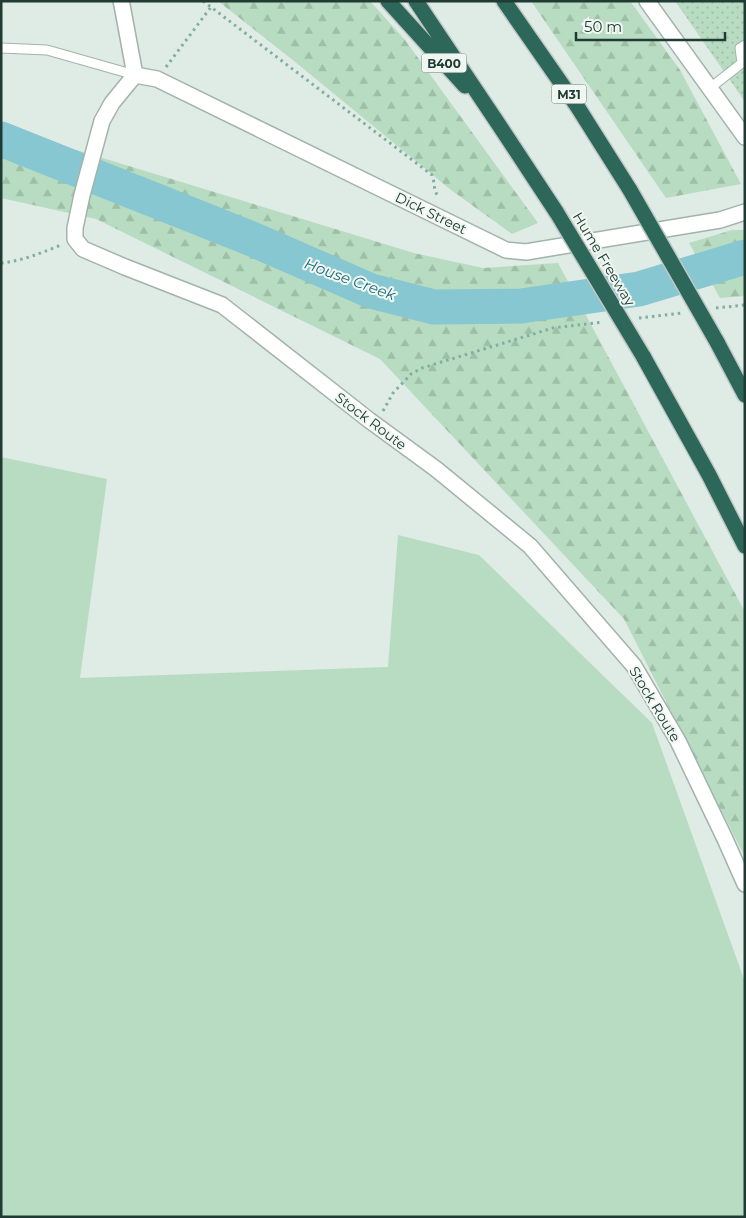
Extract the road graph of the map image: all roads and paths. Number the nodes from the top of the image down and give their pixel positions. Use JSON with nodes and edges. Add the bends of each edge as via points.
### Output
{"nodes":[{"id":1,"x":121,"y":1,"type":"edge"},
{"id":2,"x":203,"y":1,"type":"edge"},
{"id":3,"x":388,"y":1,"type":"edge"},
{"id":4,"x":416,"y":1,"type":"edge"},
{"id":5,"x":504,"y":1,"type":"edge"},
{"id":6,"x":647,"y":1,"type":"edge"},
{"id":7,"x":211,"y":7,"type":"junction"},
{"id":8,"x":745,"y":45,"type":"edge"},
{"id":9,"x":1,"y":48,"type":"edge"},
{"id":10,"x":136,"y":75,"type":"junction"},
{"id":11,"x":157,"y":79,"type":"junction"},
{"id":12,"x":710,"y":88,"type":"junction"},
{"id":13,"x":499,"y":124,"type":"junction"},
{"id":14,"x":745,"y":137,"type":"edge"},
{"id":15,"x":441,"y":200,"type":"dead end"},
{"id":16,"x":745,"y":212,"type":"edge"},
{"id":17,"x":75,"y":239,"type":"junction"},
{"id":18,"x":1,"y":263,"type":"edge"},
{"id":19,"x":745,"y":305,"type":"edge"},
{"id":20,"x":715,"y":308,"type":"dead end"},
{"id":21,"x":685,"y":312,"type":"dead end"},
{"id":22,"x":638,"y":318,"type":"dead end"},
{"id":23,"x":609,"y":321,"type":"dead end"},
{"id":24,"x":745,"y":394,"type":"edge"},
{"id":25,"x":375,"y":424,"type":"junction"},
{"id":26,"x":745,"y":546,"type":"edge"},
{"id":27,"x":745,"y":884,"type":"edge"}],
"edges":[{"from":1,"to":10,"type":"street"},
{"from":2,"to":7,"type":"path"},
{"from":3,"to":13,"type":"highway","number":"B400"},
{"from":4,"to":13,"type":"highway","name":"Hume Freeway"},
{"from":5,"to":24,"type":"highway","number":"M31","bridge":true,"via":[[630,190]]},
{"from":6,"to":12,"type":"street"},
{"from":7,"to":11,"type":"path"},
{"from":7,"to":15,"type":"path","via":[[432,175],[436,194]]},
{"from":8,"to":12,"type":"lane","via":[[740,48],[742,63]]},
{"from":9,"to":10,"type":"lane","via":[[47,50]]},
{"from":10,"to":11,"type":"street","name":"Dick Street"},
{"from":10,"to":17,"type":"street","via":[[112,103],[102,122],[82,195]]},
{"from":11,"to":16,"type":"street","name":"Dick Street","via":[[506,250],[526,252],[720,220]]},
{"from":12,"to":14,"type":"street"},
{"from":13,"to":26,"type":"highway","name":"Hume Freeway","bridge":true,"via":[[643,356]]},
{"from":17,"to":18,"type":"path","via":[[34,256]]},
{"from":17,"to":25,"type":"street","name":"Stock Route","via":[[83,250],[222,305]]},
{"from":19,"to":20,"type":"path"},
{"from":21,"to":22,"type":"path"},
{"from":23,"to":25,"type":"path","via":[[553,328],[422,368],[411,374],[393,394]]},
{"from":25,"to":27,"type":"street","name":"Stock Route","via":[[530,546],[634,666],[678,742]]}]}
